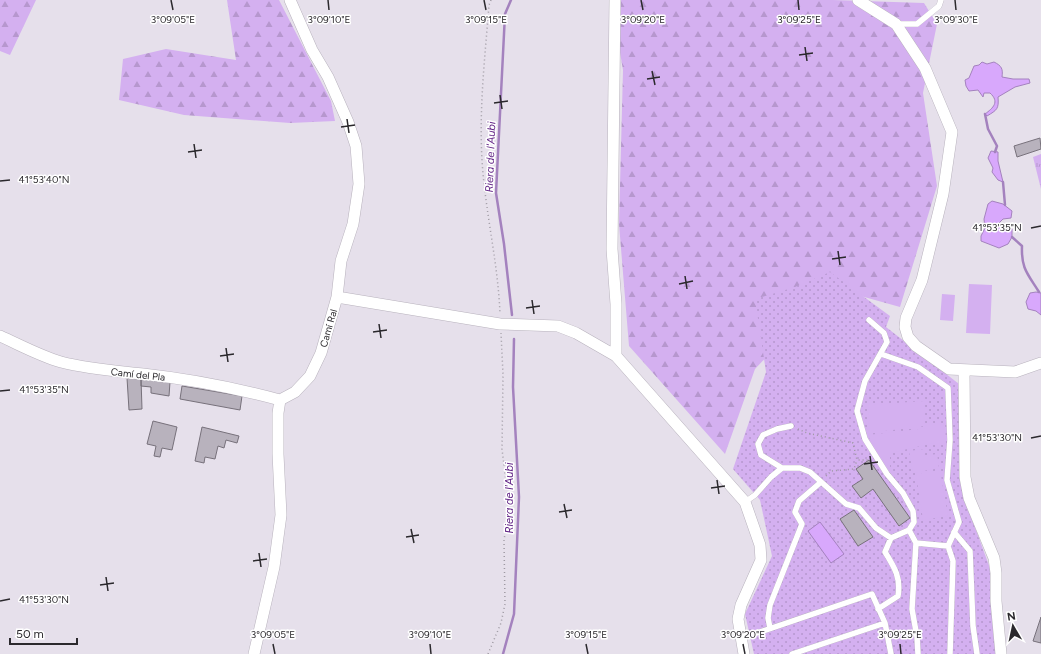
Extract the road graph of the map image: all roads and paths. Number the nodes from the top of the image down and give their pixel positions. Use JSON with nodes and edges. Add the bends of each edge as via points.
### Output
{"nodes":[{"id":1,"x":290,"y":0,"type":"edge"},
{"id":2,"x":615,"y":0,"type":"edge"},
{"id":3,"x":858,"y":0,"type":"edge"},
{"id":4,"x":941,"y":0,"type":"edge"},
{"id":5,"x":896,"y":24,"type":"junction"},
{"id":6,"x":337,"y":297,"type":"junction"},
{"id":7,"x":869,"y":320,"type":"dead end"},
{"id":8,"x":0,"y":336,"type":"edge"},
{"id":9,"x":881,"y":354,"type":"junction"},
{"id":10,"x":616,"y":356,"type":"junction"},
{"id":11,"x":1041,"y":363,"type":"edge"},
{"id":12,"x":964,"y":371,"type":"junction"},
{"id":13,"x":280,"y":400,"type":"junction"},
{"id":14,"x":791,"y":426,"type":"joint"},
{"id":15,"x":857,"y":460,"type":"junction"},
{"id":16,"x":878,"y":460,"type":"junction"},
{"id":17,"x":782,"y":468,"type":"junction"},
{"id":18,"x":821,"y":482,"type":"junction"},
{"id":19,"x":745,"y":502,"type":"junction"},
{"id":20,"x":909,"y":530,"type":"junction"},
{"id":21,"x":954,"y":532,"type":"junction"},
{"id":22,"x":891,"y":538,"type":"junction"},
{"id":23,"x":916,"y":542,"type":"junction"},
{"id":24,"x":948,"y":546,"type":"junction"},
{"id":25,"x":878,"y":609,"type":"junction"},
{"id":26,"x":884,"y":622,"type":"junction"},
{"id":27,"x":770,"y":628,"type":"junction"},
{"id":28,"x":754,"y":634,"type":"dead end"},
{"id":29,"x":254,"y":654,"type":"edge"},
{"id":30,"x":744,"y":654,"type":"edge"},
{"id":31,"x":792,"y":654,"type":"edge"},
{"id":32,"x":892,"y":654,"type":"edge"},
{"id":33,"x":918,"y":654,"type":"edge"},
{"id":34,"x":950,"y":654,"type":"edge"},
{"id":35,"x":977,"y":654,"type":"edge"},
{"id":36,"x":1001,"y":654,"type":"edge"}],
"edges":[{"from":1,"to":6,"type":"street","name":"Camí Ral","via":[[312,50],[328,77],[356,146],[359,184],[353,224],[341,261]]},
{"from":2,"to":10,"type":"street","via":[[612,249]]},
{"from":3,"to":5,"type":"street"},
{"from":4,"to":5,"type":"lane","via":[[940,6],[917,24]]},
{"from":5,"to":12,"type":"street","via":[[925,68],[952,132],[938,215],[922,280],[906,318],[905,327],[916,346],[950,369]]},
{"from":6,"to":10,"type":"street","via":[[500,324],[558,326],[576,333]]},
{"from":6,"to":13,"type":"street","name":"Camí Ral","via":[[321,353],[310,376],[294,392]]},
{"from":7,"to":9,"type":"lane","via":[[884,333],[887,342]]},
{"from":8,"to":13,"type":"street","name":"Camí del Pla","via":[[61,362],[98,370],[176,379]]},
{"from":9,"to":16,"type":"lane","via":[[865,381],[857,411],[865,439]]},
{"from":9,"to":21,"type":"lane","via":[[918,367],[948,388],[950,440],[947,480],[959,522]]},
{"from":10,"to":19,"type":"street"},
{"from":11,"to":12,"type":"street","via":[[1015,372]]},
{"from":12,"to":36,"type":"street","via":[[965,477],[969,498],[994,558]]},
{"from":13,"to":29,"type":"street","via":[[278,447],[281,515],[274,567]]},
{"from":14,"to":15,"type":"path","via":[[807,433],[853,443]]},
{"from":14,"to":17,"type":"lane","via":[[763,435],[758,444],[761,455]]},
{"from":15,"to":16,"type":"path"},
{"from":15,"to":18,"type":"path","via":[[854,469],[831,471]]},
{"from":16,"to":20,"type":"lane","via":[[913,511],[914,522]]},
{"from":17,"to":18,"type":"lane","via":[[800,468],[810,472]]},
{"from":17,"to":19,"type":"lane"},
{"from":18,"to":22,"type":"lane","via":[[846,504],[859,508],[876,528]]},
{"from":18,"to":27,"type":"lane","via":[[799,501],[795,512],[802,524],[770,605]]},
{"from":19,"to":30,"type":"street","via":[[760,545],[761,560],[741,605],[738,619]]},
{"from":20,"to":22,"type":"lane"},
{"from":20,"to":23,"type":"lane"},
{"from":21,"to":24,"type":"lane"},
{"from":21,"to":35,"type":"lane","via":[[970,552],[973,626]]},
{"from":22,"to":25,"type":"lane","via":[[885,552],[896,569],[900,586],[898,596]]},
{"from":23,"to":24,"type":"lane"},
{"from":23,"to":33,"type":"lane","via":[[912,610]]},
{"from":24,"to":34,"type":"lane","via":[[953,561]]},
{"from":25,"to":26,"type":"lane"},
{"from":25,"to":27,"type":"lane","via":[[872,594]]},
{"from":26,"to":31,"type":"lane"},
{"from":26,"to":32,"type":"lane"},
{"from":27,"to":28,"type":"lane"}]}
